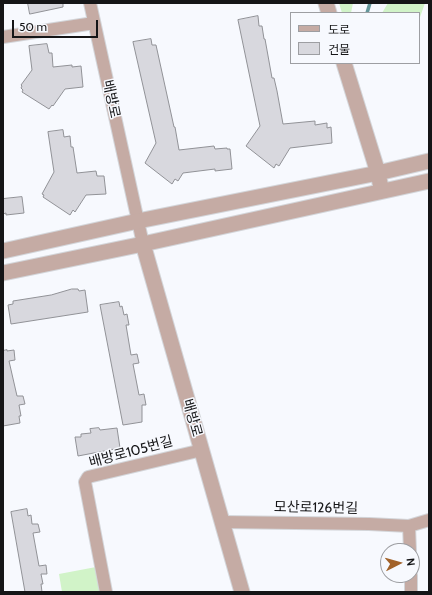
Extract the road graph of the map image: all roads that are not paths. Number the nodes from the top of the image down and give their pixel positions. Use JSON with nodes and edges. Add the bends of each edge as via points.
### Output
{"nodes":[{"id":1,"x":90,"y":3,"type":"edge"},
{"id":2,"x":94,"y":23,"type":"junction"},
{"id":3,"x":3,"y":37,"type":"edge"},
{"id":4,"x":344,"y":64,"type":"edge"},
{"id":5,"x":429,"y":161,"type":"edge"},
{"id":6,"x":378,"y":173,"type":"junction"},
{"id":7,"x":429,"y":181,"type":"edge"},
{"id":8,"x":381,"y":191,"type":"junction"},
{"id":9,"x":138,"y":222,"type":"junction"},
{"id":10,"x":143,"y":244,"type":"junction"},
{"id":11,"x":3,"y":251,"type":"edge"},
{"id":12,"x":3,"y":273,"type":"edge"},
{"id":13,"x":202,"y":450,"type":"junction"},
{"id":14,"x":429,"y":520,"type":"edge"},
{"id":15,"x":222,"y":522,"type":"junction"},
{"id":16,"x":409,"y":526,"type":"junction"},
{"id":17,"x":410,"y":543,"type":"edge"},
{"id":18,"x":106,"y":592,"type":"edge"},
{"id":19,"x":242,"y":592,"type":"edge"}],
"edges":[{"from":1,"to":2,"type":"street","name":"배방로"},
{"from":2,"to":3,"type":"street"},
{"from":2,"to":9,"type":"street","name":"배방로"},
{"from":4,"to":6,"type":"street"},
{"from":5,"to":6,"type":"street"},
{"from":6,"to":8,"type":"street"},
{"from":6,"to":9,"type":"street"},
{"from":7,"to":8,"type":"street"},
{"from":8,"to":10,"type":"street"},
{"from":9,"to":10,"type":"street","name":"배방로"},
{"from":9,"to":11,"type":"street"},
{"from":10,"to":12,"type":"street"},
{"from":10,"to":13,"type":"street","name":"배방로"},
{"from":13,"to":15,"type":"street","name":"배방로"},
{"from":13,"to":18,"type":"street","name":"배방로105번길","via":[[88,477],[85,482]]},
{"from":14,"to":16,"type":"street","name":"모산로126번길"},
{"from":15,"to":16,"type":"street","name":"모산로126번길"},
{"from":15,"to":19,"type":"street","name":"배방로"},
{"from":16,"to":17,"type":"street"}]}
